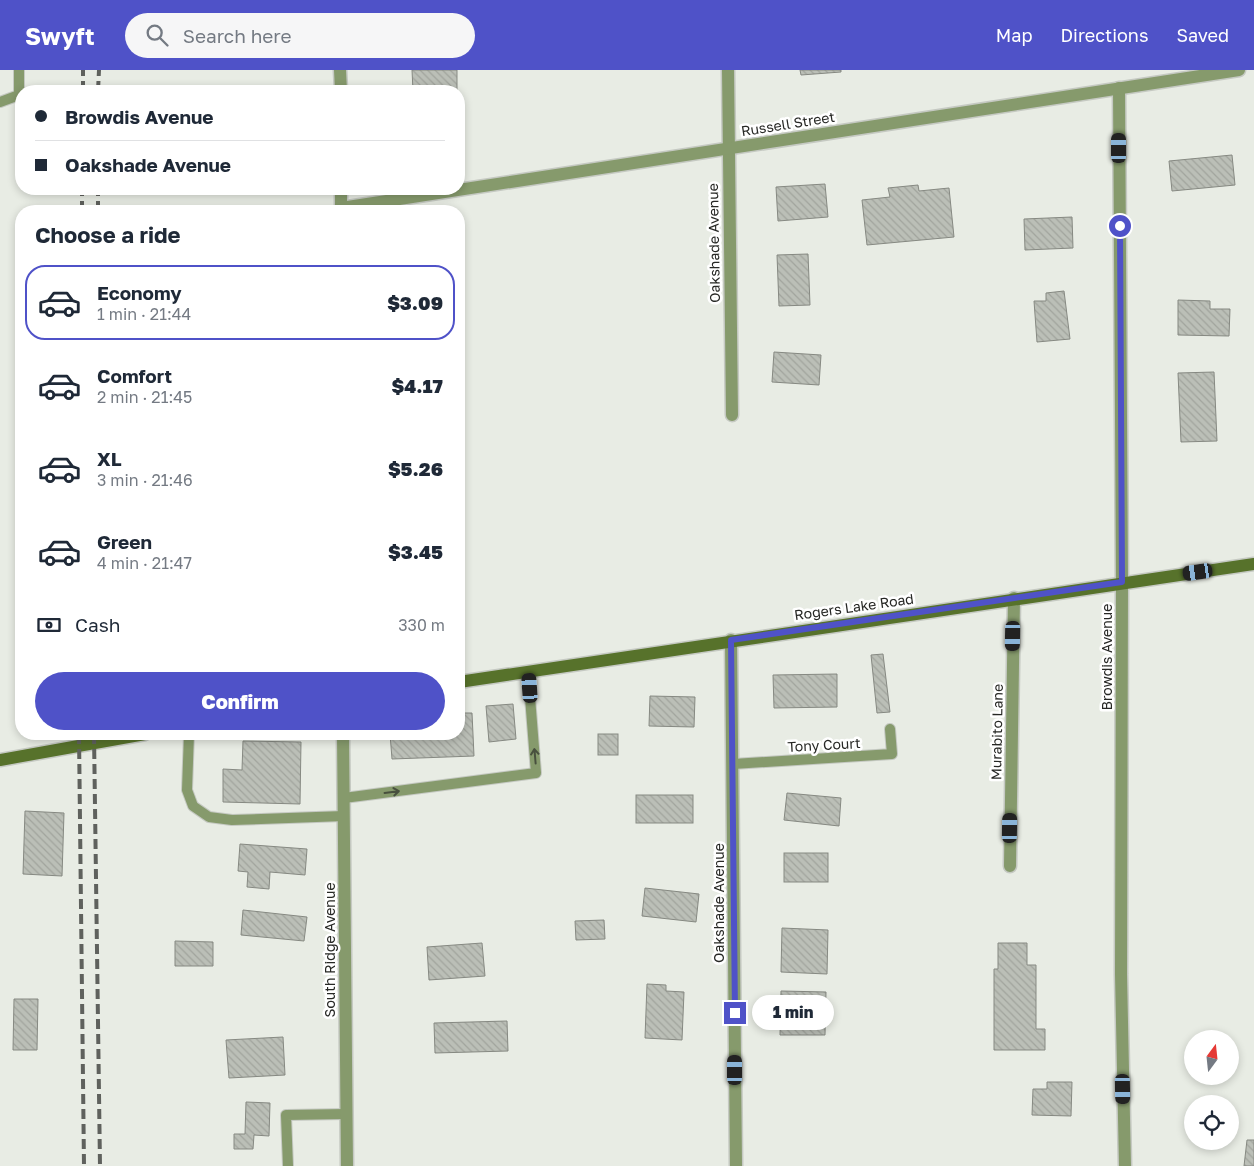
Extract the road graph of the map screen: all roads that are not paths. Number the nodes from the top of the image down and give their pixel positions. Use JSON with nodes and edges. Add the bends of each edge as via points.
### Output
{"nodes":[{"id":1,"x":19,"y":70,"type":"edge"},
{"id":2,"x":340,"y":70,"type":"edge"},
{"id":3,"x":728,"y":70,"type":"edge"},
{"id":4,"x":1239,"y":70,"type":"edge"},
{"id":5,"x":19,"y":85,"type":"edge"},
{"id":6,"x":340,"y":85,"type":"edge"},
{"id":7,"x":1119,"y":88,"type":"junction"},
{"id":8,"x":15,"y":96,"type":"edge"},
{"id":9,"x":0,"y":102,"type":"edge"},
{"id":10,"x":727,"y":148,"type":"junction"},
{"id":11,"x":465,"y":190,"type":"edge"},
{"id":12,"x":434,"y":195,"type":"edge"},
{"id":13,"x":372,"y":205,"type":"edge"},
{"id":14,"x":732,"y":415,"type":"dead end"},
{"id":15,"x":1254,"y":564,"type":"edge"},
{"id":16,"x":1122,"y":582,"type":"junction"},
{"id":17,"x":1014,"y":598,"type":"junction"},
{"id":18,"x":731,"y":640,"type":"junction"},
{"id":19,"x":528,"y":672,"type":"junction"},
{"id":20,"x":465,"y":681,"type":"edge"},
{"id":21,"x":890,"y":729,"type":"dead end"},
{"id":22,"x":112,"y":740,"type":"edge"},
{"id":23,"x":189,"y":740,"type":"edge"},
{"id":24,"x":343,"y":740,"type":"edge"},
{"id":25,"x":0,"y":760,"type":"edge"},
{"id":26,"x":733,"y":764,"type":"junction"},
{"id":27,"x":344,"y":798,"type":"junction"},
{"id":28,"x":344,"y":816,"type":"junction"},
{"id":29,"x":1010,"y":866,"type":"dead end"},
{"id":30,"x":346,"y":1114,"type":"junction"},
{"id":31,"x":288,"y":1166,"type":"edge"},
{"id":32,"x":347,"y":1166,"type":"edge"},
{"id":33,"x":736,"y":1166,"type":"edge"},
{"id":34,"x":1125,"y":1166,"type":"edge"}],
"edges":[{"from":1,"to":5,"type":"lane"},
{"from":2,"to":6,"type":"street"},
{"from":3,"to":10,"type":"street","name":"Oakshade Avenue"},
{"from":4,"to":7,"type":"street","name":"Russell Street"},
{"from":7,"to":10,"type":"street","name":"Russell Street"},
{"from":7,"to":16,"type":"street","name":"Browdis Avenue"},
{"from":8,"to":9,"type":"lane"},
{"from":10,"to":11,"type":"street","name":"Russell Street"},
{"from":10,"to":14,"type":"street","name":"Oakshade Avenue"},
{"from":12,"to":13,"type":"street","name":"Russell Street"},
{"from":15,"to":16,"type":"main road","name":"Rogers Lake Road"},
{"from":16,"to":17,"type":"main road","name":"Rogers Lake Road"},
{"from":16,"to":34,"type":"street","name":"Browdis Avenue","via":[[1121,974]]},
{"from":17,"to":18,"type":"main road","name":"Rogers Lake Road"},
{"from":17,"to":29,"type":"street","name":"Murabito Lane"},
{"from":18,"to":19,"type":"main road","name":"Rogers Lake Road"},
{"from":18,"to":26,"type":"street","name":"Oakshade Avenue"},
{"from":19,"to":20,"type":"main road","name":"Rogers Lake Road"},
{"from":27,"to":19,"type":"lane","one_way":true,"via":[[536,773]]},
{"from":21,"to":26,"type":"lane","name":"Tony Court","via":[[892,754]]},
{"from":22,"to":25,"type":"main road"},
{"from":23,"to":28,"type":"lane","via":[[187,790],[193,806],[209,817],[232,820]]},
{"from":24,"to":27,"type":"street","name":"South Ridge Avenue"},
{"from":26,"to":33,"type":"street","name":"Oakshade Avenue"},
{"from":27,"to":28,"type":"street","name":"South Ridge Avenue"},
{"from":28,"to":30,"type":"street","name":"South Ridge Avenue"},
{"from":30,"to":31,"type":"lane","via":[[286,1115]]},
{"from":30,"to":32,"type":"street","name":"South Ridge Avenue"}]}
